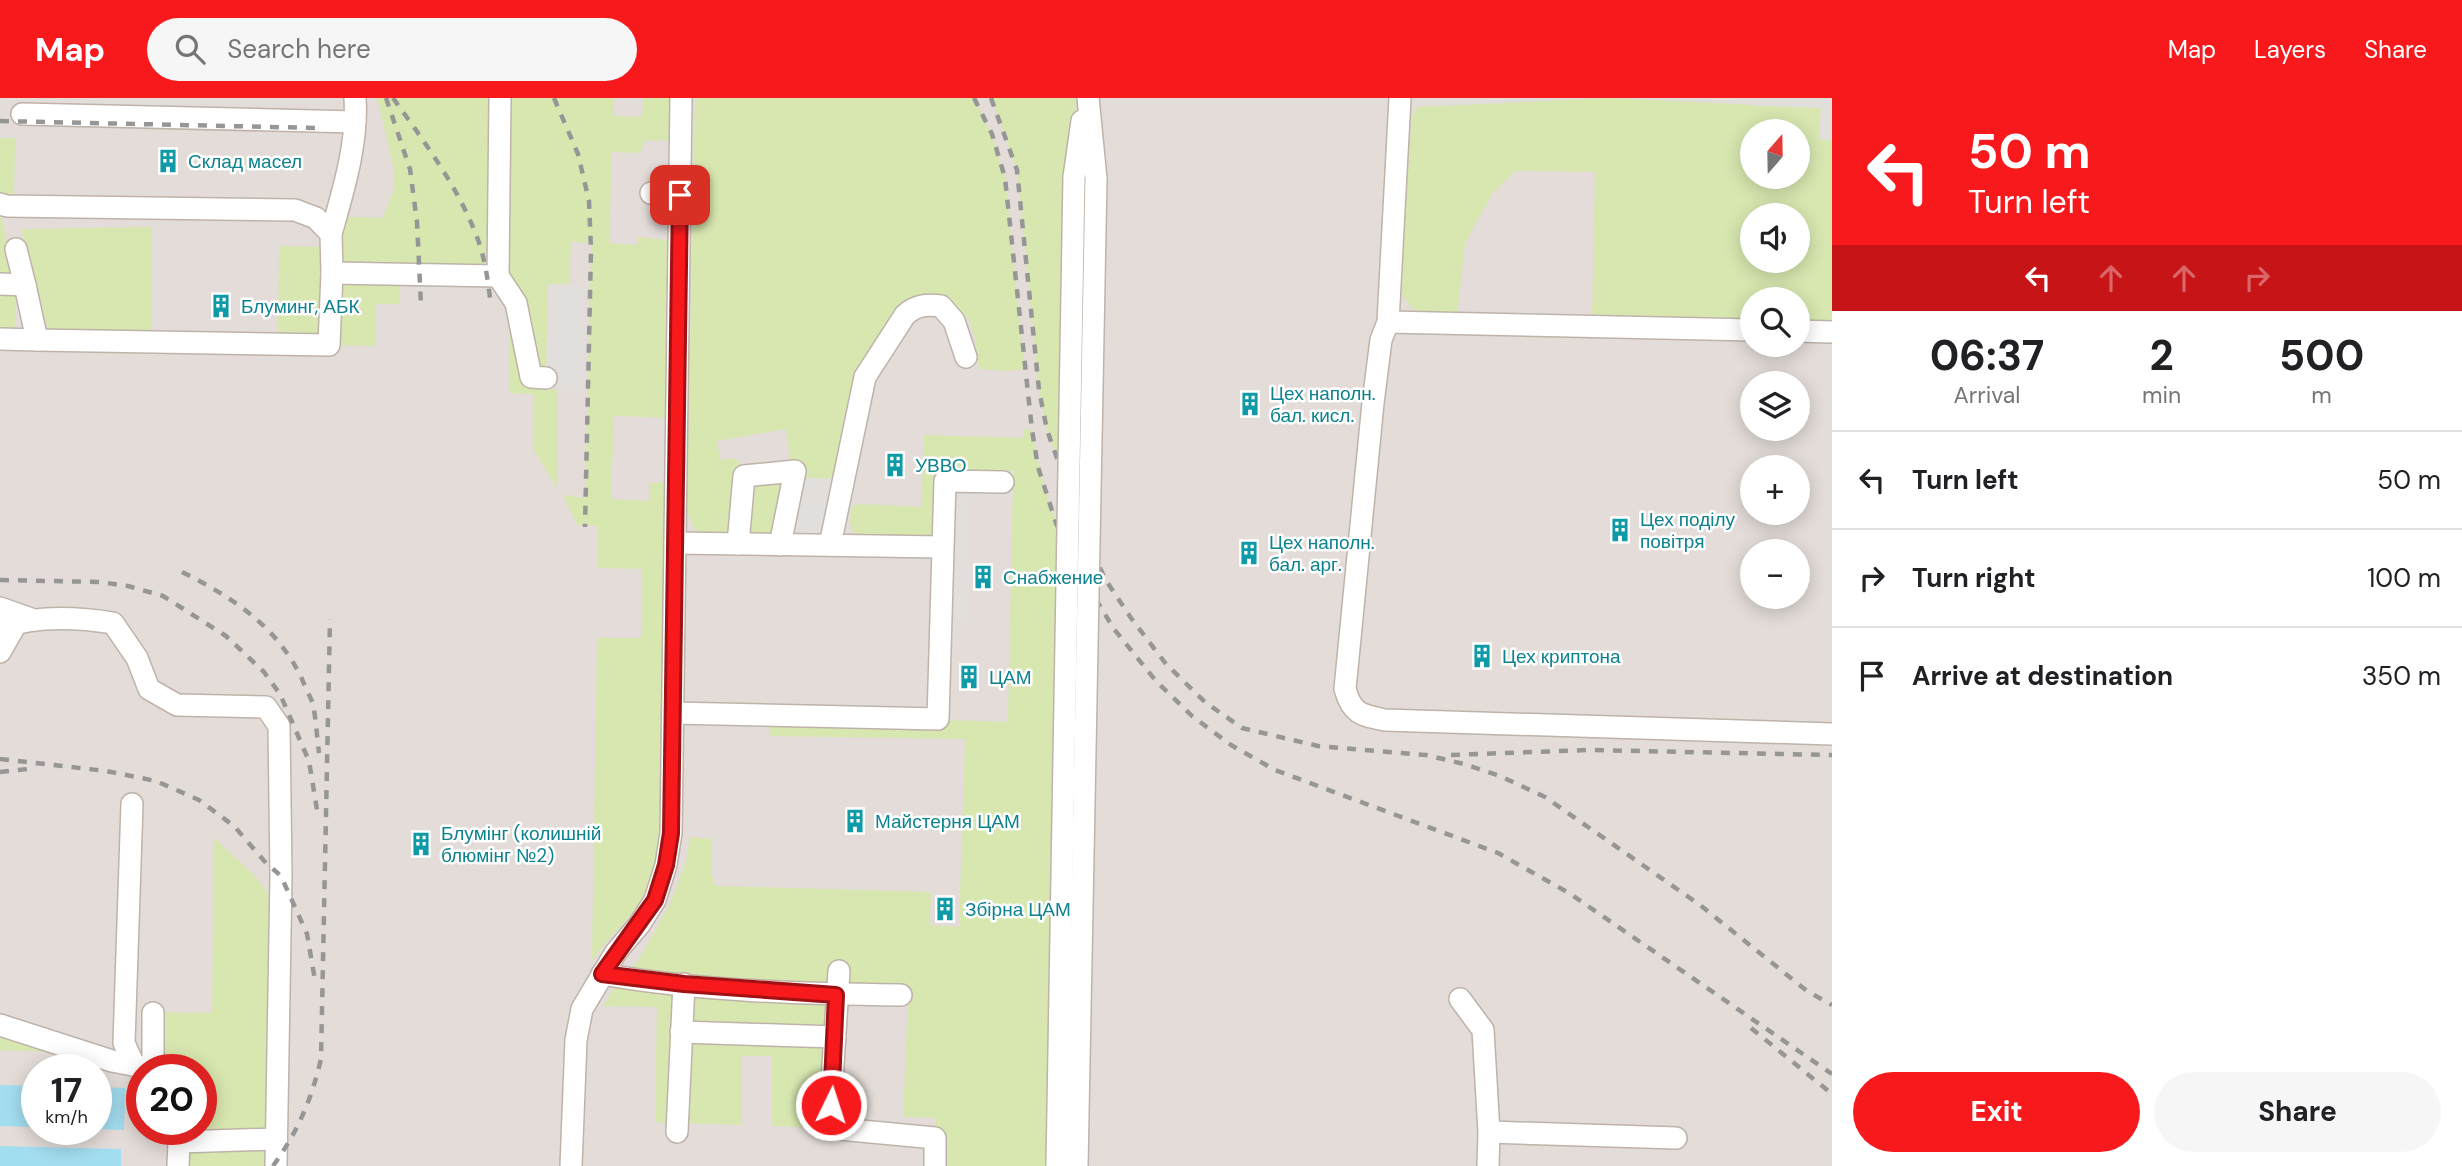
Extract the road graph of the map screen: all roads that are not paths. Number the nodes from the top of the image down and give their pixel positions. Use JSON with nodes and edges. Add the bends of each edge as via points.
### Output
{"nodes":[{"id":1,"x":355,"y":98,"type":"edge"},
{"id":2,"x":500,"y":98,"type":"edge"},
{"id":3,"x":681,"y":98,"type":"edge"},
{"id":4,"x":1086,"y":98,"type":"edge"},
{"id":5,"x":1400,"y":98,"type":"edge"},
{"id":6,"x":22,"y":114,"type":"dead end"},
{"id":7,"x":355,"y":122,"type":"junction"},
{"id":8,"x":651,"y":193,"type":"dead end"},
{"id":9,"x":680,"y":195,"type":"junction"},
{"id":10,"x":0,"y":204,"type":"edge"},
{"id":11,"x":331,"y":234,"type":"junction"},
{"id":12,"x":16,"y":249,"type":"dead end"},
{"id":13,"x":332,"y":273,"type":"junction"},
{"id":14,"x":498,"y":276,"type":"junction"},
{"id":15,"x":0,"y":284,"type":"edge"},
{"id":16,"x":25,"y":285,"type":"junction"},
{"id":17,"x":1388,"y":322,"type":"junction"},
{"id":18,"x":1740,"y":330,"type":"edge"},
{"id":19,"x":1810,"y":331,"type":"edge"},
{"id":20,"x":1832,"y":332,"type":"edge"},
{"id":21,"x":0,"y":340,"type":"edge"},
{"id":22,"x":37,"y":340,"type":"junction"},
{"id":23,"x":966,"y":357,"type":"dead end"},
{"id":24,"x":546,"y":378,"type":"dead end"},
{"id":25,"x":1003,"y":482,"type":"dead end"},
{"id":26,"x":675,"y":543,"type":"junction"},
{"id":27,"x":738,"y":544,"type":"junction"},
{"id":28,"x":780,"y":545,"type":"junction"},
{"id":29,"x":830,"y":545,"type":"junction"},
{"id":30,"x":942,"y":547,"type":"junction"},
{"id":31,"x":13,"y":620,"type":"edge"},
{"id":32,"x":0,"y":652,"type":"edge"},
{"id":33,"x":673,"y":713,"type":"junction"},
{"id":34,"x":1832,"y":734,"type":"edge"},
{"id":35,"x":132,"y":804,"type":"dead end"},
{"id":36,"x":839,"y":971,"type":"dead end"},
{"id":37,"x":602,"y":974,"type":"junction"},
{"id":38,"x":684,"y":984,"type":"junction"},
{"id":39,"x":836,"y":995,"type":"junction"},
{"id":40,"x":901,"y":995,"type":"dead end"},
{"id":41,"x":1460,"y":999,"type":"dead end"},
{"id":42,"x":153,"y":1013,"type":"dead end"},
{"id":43,"x":0,"y":1025,"type":"edge"},
{"id":44,"x":681,"y":1032,"type":"junction"},
{"id":45,"x":835,"y":1037,"type":"junction"},
{"id":46,"x":134,"y":1054,"type":"edge"},
{"id":47,"x":149,"y":1054,"type":"edge"},
{"id":48,"x":126,"y":1064,"type":"edge"},
{"id":49,"x":677,"y":1132,"type":"dead end"},
{"id":50,"x":1489,"y":1132,"type":"junction"},
{"id":51,"x":217,"y":1137,"type":"edge"},
{"id":52,"x":1676,"y":1138,"type":"dead end"},
{"id":53,"x":276,"y":1139,"type":"junction"},
{"id":54,"x":174,"y":1145,"type":"edge"},
{"id":55,"x":178,"y":1166,"type":"edge"},
{"id":56,"x":275,"y":1166,"type":"edge"},
{"id":57,"x":571,"y":1166,"type":"edge"},
{"id":58,"x":935,"y":1166,"type":"edge"},
{"id":59,"x":1057,"y":1166,"type":"edge"},
{"id":60,"x":1077,"y":1166,"type":"edge"},
{"id":61,"x":1488,"y":1166,"type":"edge"}],
"edges":[{"from":1,"to":7,"type":"lane"},
{"from":2,"to":14,"type":"lane"},
{"from":3,"to":9,"type":"lane"},
{"from":4,"to":59,"type":"lane","bridge":true,"via":[[1074,177]]},
{"from":4,"to":60,"type":"lane","bridge":true,"via":[[1096,178]]},
{"from":5,"to":17,"type":"lane"},
{"from":6,"to":7,"type":"lane"},
{"from":7,"to":11,"type":"lane"},
{"from":8,"to":9,"type":"lane"},
{"from":9,"to":26,"type":"lane","via":[[666,448]]},
{"from":10,"to":11,"type":"lane","via":[[295,210],[316,218]]},
{"from":11,"to":13,"type":"lane"},
{"from":12,"to":16,"type":"lane"},
{"from":13,"to":14,"type":"lane"},
{"from":13,"to":22,"type":"lane","via":[[329,345]]},
{"from":14,"to":24,"type":"lane","via":[[516,303],[531,377]]},
{"from":15,"to":16,"type":"lane"},
{"from":16,"to":22,"type":"lane"},
{"from":17,"to":18,"type":"lane"},
{"from":17,"to":34,"type":"lane","via":[[1381,340],[1372,416],[1345,689],[1350,705],[1363,715],[1385,720]]},
{"from":19,"to":20,"type":"lane"},
{"from":21,"to":22,"type":"lane"},
{"from":23,"to":29,"type":"lane","via":[[954,321],[942,306],[922,305],[905,315],[864,377]]},
{"from":25,"to":30,"type":"lane","via":[[945,481]]},
{"from":26,"to":27,"type":"lane"},
{"from":26,"to":33,"type":"lane"},
{"from":27,"to":28,"type":"lane"},
{"from":27,"to":28,"type":"lane","via":[[744,476],[795,471]]},
{"from":28,"to":29,"type":"lane"},
{"from":29,"to":30,"type":"lane"},
{"from":30,"to":33,"type":"lane","via":[[938,719]]},
{"from":31,"to":32,"type":"lane"},
{"from":31,"to":53,"type":"lane","via":[[78,618],[113,623],[137,658],[149,689],[177,705],[266,707],[279,726]]},
{"from":33,"to":37,"type":"lane","via":[[671,833],[666,865],[655,900]]},
{"from":35,"to":46,"type":"lane","via":[[124,1043]]},
{"from":36,"to":39,"type":"lane"},
{"from":37,"to":38,"type":"lane"},
{"from":37,"to":57,"type":"lane","via":[[582,1009],[576,1040]]},
{"from":38,"to":39,"type":"lane"},
{"from":38,"to":44,"type":"lane"},
{"from":39,"to":40,"type":"lane"},
{"from":39,"to":45,"type":"lane"},
{"from":41,"to":50,"type":"lane","via":[[1483,1030]]},
{"from":42,"to":47,"type":"lane"},
{"from":43,"to":48,"type":"lane"},
{"from":44,"to":45,"type":"lane"},
{"from":44,"to":49,"type":"lane"},
{"from":45,"to":58,"type":"lane","via":[[829,1128],[935,1138]]},
{"from":50,"to":52,"type":"lane"},
{"from":50,"to":61,"type":"lane"},
{"from":51,"to":53,"type":"lane"},
{"from":53,"to":56,"type":"lane"},
{"from":54,"to":55,"type":"lane"}]}
